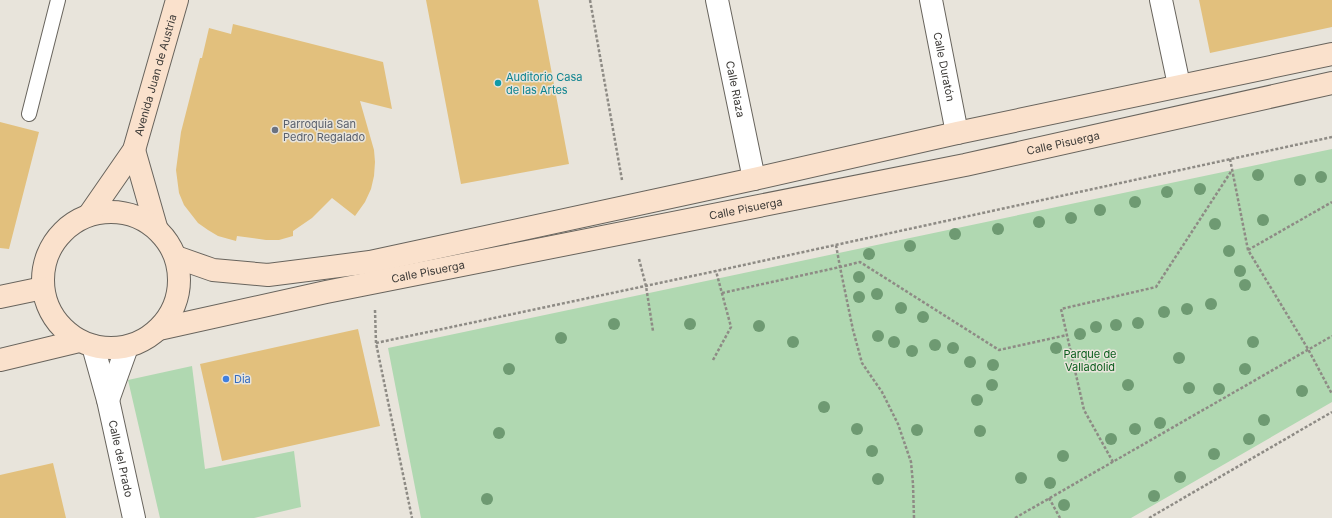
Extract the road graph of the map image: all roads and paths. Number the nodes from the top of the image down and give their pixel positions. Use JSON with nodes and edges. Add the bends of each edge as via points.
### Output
{"nodes":[{"id":1,"x":58,"y":0,"type":"edge"},
{"id":2,"x":177,"y":0,"type":"edge"},
{"id":3,"x":590,"y":0,"type":"edge"},
{"id":4,"x":717,"y":0,"type":"edge"},
{"id":5,"x":931,"y":0,"type":"edge"},
{"id":6,"x":1161,"y":0,"type":"edge"},
{"id":7,"x":1332,"y":54,"type":"edge"},
{"id":8,"x":1332,"y":83,"type":"edge"},
{"id":9,"x":1179,"y":85,"type":"junction"},
{"id":10,"x":29,"y":114,"type":"dead end"},
{"id":11,"x":957,"y":133,"type":"junction"},
{"id":12,"x":1332,"y":136,"type":"edge"},
{"id":13,"x":134,"y":150,"type":"junction"},
{"id":14,"x":1230,"y":159,"type":"junction"},
{"id":15,"x":1232,"y":170,"type":"junction"},
{"id":16,"x":754,"y":179,"type":"junction"},
{"id":17,"x":1332,"y":202,"type":"edge"},
{"id":18,"x":627,"y":206,"type":"junction"},
{"id":19,"x":89,"y":215,"type":"junction"},
{"id":20,"x":156,"y":227,"type":"junction"},
{"id":21,"x":633,"y":231,"type":"junction"},
{"id":22,"x":836,"y":245,"type":"junction"},
{"id":23,"x":1248,"y":250,"type":"junction"},
{"id":24,"x":176,"y":256,"type":"junction"},
{"id":25,"x":840,"y":266,"type":"junction"},
{"id":26,"x":716,"y":271,"type":"junction"},
{"id":27,"x":375,"y":283,"type":"junction"},
{"id":28,"x":646,"y":286,"type":"junction"},
{"id":29,"x":43,"y":288,"type":"junction"},
{"id":30,"x":722,"y":293,"type":"junction"},
{"id":31,"x":0,"y":297,"type":"edge"},
{"id":32,"x":159,"y":330,"type":"junction"},
{"id":33,"x":652,"y":331,"type":"dead end"},
{"id":34,"x":1067,"y":335,"type":"junction"},
{"id":35,"x":1332,"y":336,"type":"edge"},
{"id":36,"x":86,"y":343,"type":"junction"},
{"id":37,"x":376,"y":344,"type":"junction"},
{"id":38,"x":127,"y":347,"type":"junction"},
{"id":39,"x":1308,"y":349,"type":"junction"},
{"id":40,"x":0,"y":360,"type":"edge"},
{"id":41,"x":713,"y":360,"type":"dead end"},
{"id":42,"x":1332,"y":394,"type":"edge"},
{"id":43,"x":108,"y":400,"type":"junction"},
{"id":44,"x":1332,"y":412,"type":"edge"},
{"id":45,"x":1113,"y":462,"type":"junction"},
{"id":46,"x":1049,"y":498,"type":"junction"},
{"id":47,"x":134,"y":518,"type":"edge"},
{"id":48,"x":412,"y":518,"type":"edge"},
{"id":49,"x":914,"y":518,"type":"edge"},
{"id":50,"x":1015,"y":518,"type":"edge"},
{"id":51,"x":1060,"y":518,"type":"edge"},
{"id":52,"x":1150,"y":518,"type":"edge"}],
"edges":[{"from":1,"to":10,"type":"lane"},
{"from":2,"to":13,"type":"street","name":"Avenida Juan de Austria"},
{"from":3,"to":18,"type":"path"},
{"from":4,"to":16,"type":"street","name":"Calle Riaza"},
{"from":5,"to":11,"type":"street","name":"Calle Duratón"},
{"from":6,"to":9,"type":"street"},
{"from":7,"to":9,"type":"street","name":"Calle Pisuerga"},
{"from":8,"to":21,"type":"street","name":"Calle Pisuerga","via":[[965,165]]},
{"from":9,"to":11,"type":"street","name":"Calle Pisuerga"},
{"from":11,"to":16,"type":"street","name":"Calle Pisuerga"},
{"from":12,"to":14,"type":"path"},
{"from":13,"to":19,"type":"street","name":"Avenida Juan de Austria"},
{"from":13,"to":20,"type":"street","name":"Avenida Juan de Austria"},
{"from":14,"to":15,"type":"path"},
{"from":14,"to":22,"type":"path"},
{"from":15,"to":23,"type":"path"},
{"from":15,"to":34,"type":"path","via":[[1156,287],[1061,309]]},
{"from":16,"to":18,"type":"street","name":"Calle Pisuerga"},
{"from":17,"to":23,"type":"path"},
{"from":18,"to":24,"type":"street","name":"Calle Pisuerga","via":[[370,262],[268,275],[213,270]]},
{"from":19,"to":20,"type":"street","via":[[112,211],[136,215]]},
{"from":19,"to":29,"type":"street","via":[[74,222],[60,234],[49,250],[43,268]]},
{"from":20,"to":24,"type":"street","via":[[168,240]]},
{"from":21,"to":27,"type":"street","name":"Calle Pisuerga"},
{"from":21,"to":28,"type":"path"},
{"from":22,"to":25,"type":"path"},
{"from":22,"to":26,"type":"path"},
{"from":23,"to":39,"type":"path"},
{"from":24,"to":32,"type":"street","via":[[180,275],[179,294],[172,314]]},
{"from":25,"to":30,"type":"path"},
{"from":25,"to":34,"type":"path","via":[[860,262],[999,350]]},
{"from":25,"to":49,"type":"path","via":[[862,363],[882,392],[898,424],[911,462]]},
{"from":26,"to":28,"type":"path"},
{"from":26,"to":30,"type":"path"},
{"from":27,"to":32,"type":"street","name":"Calle Pisuerga","via":[[318,293]]},
{"from":27,"to":37,"type":"path"},
{"from":28,"to":33,"type":"path"},
{"from":28,"to":37,"type":"path"},
{"from":29,"to":31,"type":"street"},
{"from":29,"to":36,"type":"street","via":[[47,304],[55,319],[66,332]]},
{"from":30,"to":41,"type":"path","via":[[731,327]]},
{"from":32,"to":38,"type":"street"},
{"from":34,"to":45,"type":"path","via":[[1084,410]]},
{"from":35,"to":39,"type":"path"},
{"from":36,"to":38,"type":"street","via":[[110,349]]},
{"from":36,"to":40,"type":"street"},
{"from":36,"to":43,"type":"street","name":"Calle del Prado"},
{"from":37,"to":48,"type":"path"},
{"from":38,"to":43,"type":"street"},
{"from":39,"to":42,"type":"path"},
{"from":39,"to":45,"type":"path"},
{"from":43,"to":47,"type":"street","name":"Calle del Prado"},
{"from":44,"to":52,"type":"path"},
{"from":45,"to":46,"type":"path"},
{"from":46,"to":50,"type":"path"},
{"from":46,"to":51,"type":"path"}]}
